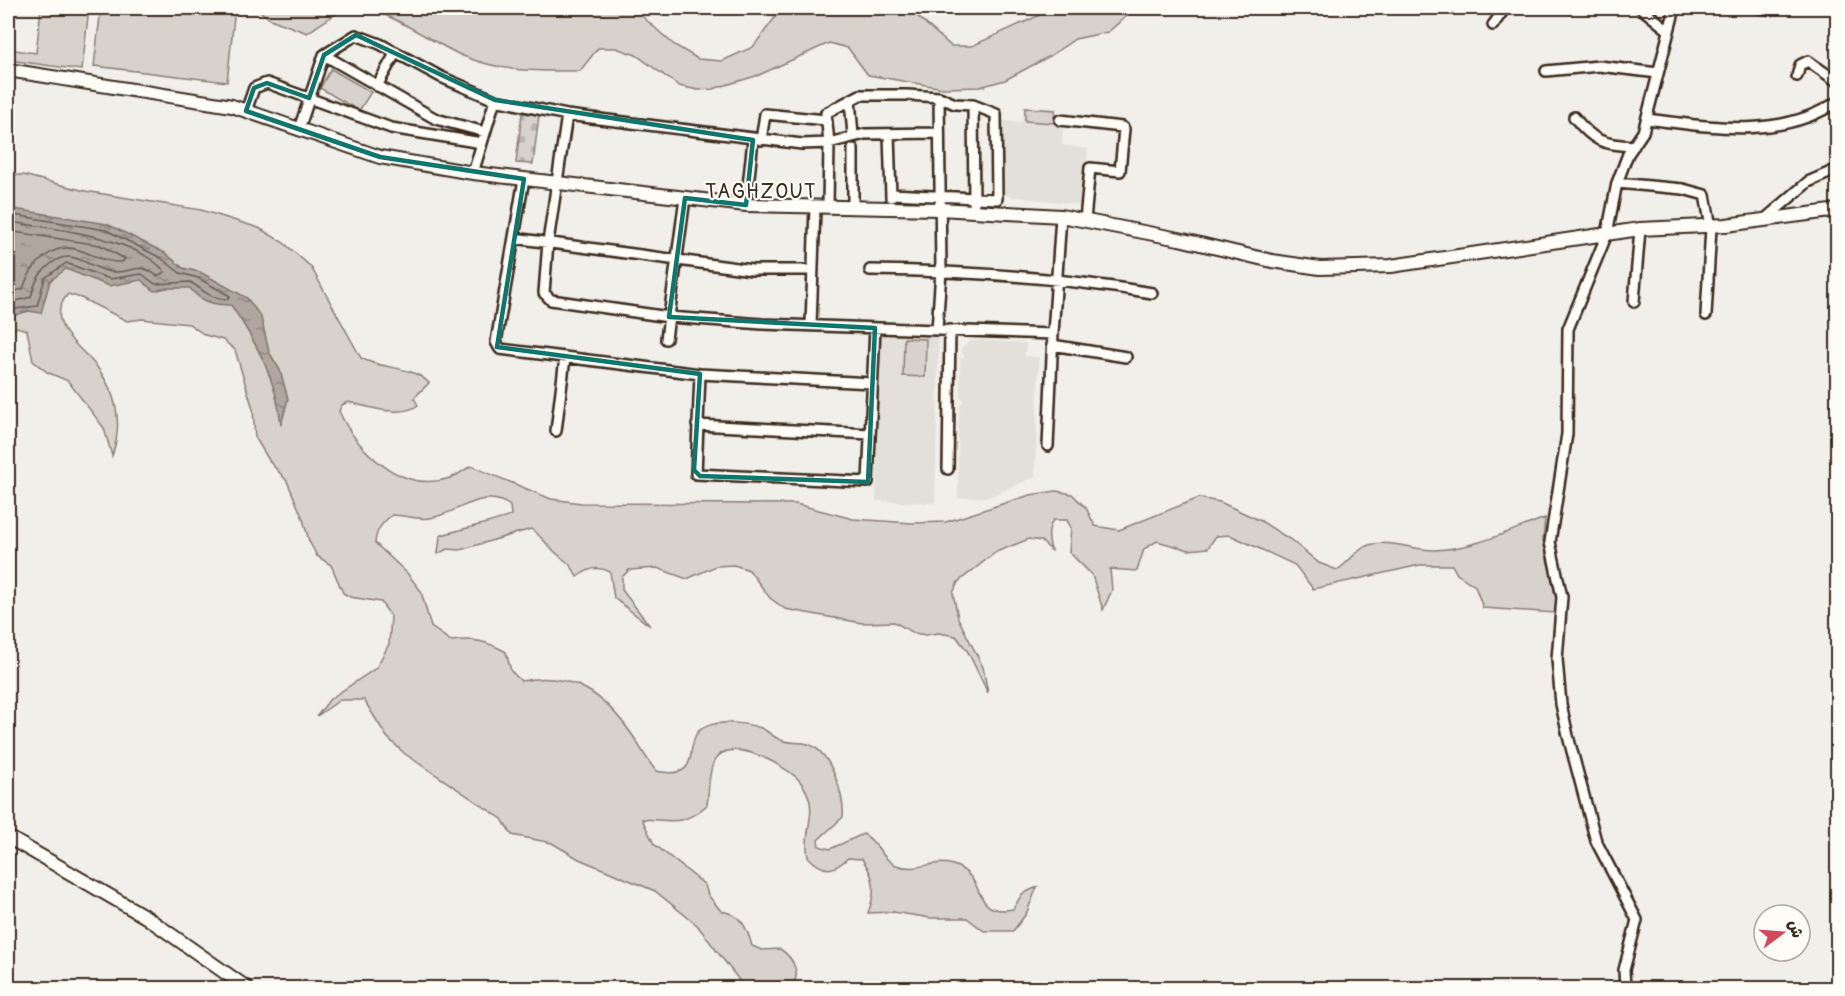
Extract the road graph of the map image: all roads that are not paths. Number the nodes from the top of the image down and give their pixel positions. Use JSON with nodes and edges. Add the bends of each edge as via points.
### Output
{"nodes":[{"id":1,"x":1505,"y":8,"type":"edge"},
{"id":2,"x":1641,"y":8,"type":"edge"},
{"id":3,"x":1675,"y":8,"type":"edge"},
{"id":4,"x":1493,"y":25,"type":"dead end"},
{"id":5,"x":1667,"y":29,"type":"junction"},
{"id":6,"x":396,"y":52,"type":"junction"},
{"id":7,"x":324,"y":55,"type":"junction"},
{"id":8,"x":8,"y":70,"type":"edge"},
{"id":9,"x":1546,"y":71,"type":"dead end"},
{"id":10,"x":1658,"y":73,"type":"junction"},
{"id":11,"x":1797,"y":76,"type":"dead end"},
{"id":12,"x":1838,"y":82,"type":"edge"},
{"id":13,"x":377,"y":86,"type":"junction"},
{"id":14,"x":939,"y":97,"type":"junction"},
{"id":15,"x":309,"y":98,"type":"junction"},
{"id":16,"x":495,"y":100,"type":"junction"},
{"id":17,"x":850,"y":100,"type":"junction"},
{"id":18,"x":1838,"y":100,"type":"edge"},
{"id":19,"x":974,"y":105,"type":"junction"},
{"id":20,"x":246,"y":111,"type":"junction"},
{"id":21,"x":567,"y":114,"type":"junction"},
{"id":22,"x":1574,"y":117,"type":"dead end"},
{"id":23,"x":1647,"y":119,"type":"junction"},
{"id":24,"x":826,"y":120,"type":"junction"},
{"id":25,"x":1060,"y":120,"type":"dead end"},
{"id":26,"x":300,"y":129,"type":"junction"},
{"id":27,"x":485,"y":132,"type":"junction"},
{"id":28,"x":889,"y":134,"type":"junction"},
{"id":29,"x":939,"y":134,"type":"junction"},
{"id":30,"x":853,"y":135,"type":"junction"},
{"id":31,"x":757,"y":140,"type":"junction"},
{"id":32,"x":482,"y":143,"type":"junction"},
{"id":33,"x":829,"y":143,"type":"junction"},
{"id":34,"x":1634,"y":146,"type":"junction"},
{"id":35,"x":853,"y":149,"type":"dead end"},
{"id":36,"x":1838,"y":169,"type":"edge"},
{"id":37,"x":473,"y":173,"type":"junction"},
{"id":38,"x":524,"y":179,"type":"junction"},
{"id":39,"x":557,"y":183,"type":"junction"},
{"id":40,"x":1617,"y":183,"type":"junction"},
{"id":41,"x":891,"y":194,"type":"junction"},
{"id":42,"x":939,"y":195,"type":"junction"},
{"id":43,"x":974,"y":197,"type":"junction"},
{"id":44,"x":685,"y":198,"type":"junction"},
{"id":45,"x":746,"y":205,"type":"junction"},
{"id":46,"x":815,"y":207,"type":"junction"},
{"id":47,"x":828,"y":207,"type":"junction"},
{"id":48,"x":854,"y":208,"type":"junction"},
{"id":49,"x":891,"y":208,"type":"junction"},
{"id":50,"x":939,"y":209,"type":"junction"},
{"id":51,"x":1838,"y":210,"type":"edge"},
{"id":52,"x":974,"y":211,"type":"junction"},
{"id":53,"x":1061,"y":216,"type":"junction"},
{"id":54,"x":1085,"y":220,"type":"junction"},
{"id":55,"x":1764,"y":220,"type":"junction"},
{"id":56,"x":1711,"y":227,"type":"junction"},
{"id":57,"x":1640,"y":229,"type":"junction"},
{"id":58,"x":1606,"y":234,"type":"junction"},
{"id":59,"x":514,"y":238,"type":"junction"},
{"id":60,"x":548,"y":242,"type":"junction"},
{"id":61,"x":676,"y":261,"type":"junction"},
{"id":62,"x":813,"y":270,"type":"junction"},
{"id":63,"x":870,"y":270,"type":"dead end"},
{"id":64,"x":941,"y":271,"type":"junction"},
{"id":65,"x":1056,"y":279,"type":"junction"},
{"id":66,"x":1152,"y":293,"type":"dead end"},
{"id":67,"x":1634,"y":302,"type":"dead end"},
{"id":68,"x":1706,"y":315,"type":"dead end"},
{"id":69,"x":669,"y":317,"type":"junction"},
{"id":70,"x":811,"y":325,"type":"junction"},
{"id":71,"x":875,"y":328,"type":"junction"},
{"id":72,"x":937,"y":330,"type":"junction"},
{"id":73,"x":950,"y":330,"type":"junction"},
{"id":74,"x":1053,"y":334,"type":"junction"},
{"id":75,"x":666,"y":339,"type":"dead end"},
{"id":76,"x":1052,"y":345,"type":"junction"},
{"id":77,"x":1126,"y":357,"type":"dead end"},
{"id":78,"x":565,"y":358,"type":"junction"},
{"id":79,"x":700,"y":374,"type":"junction"},
{"id":80,"x":872,"y":383,"type":"junction"},
{"id":81,"x":697,"y":424,"type":"junction"},
{"id":82,"x":556,"y":431,"type":"dead end"},
{"id":83,"x":870,"y":434,"type":"junction"},
{"id":84,"x":1048,"y":446,"type":"dead end"},
{"id":85,"x":948,"y":469,"type":"dead end"},
{"id":86,"x":8,"y":837,"type":"edge"},
{"id":87,"x":247,"y":988,"type":"edge"},
{"id":88,"x":1625,"y":988,"type":"edge"}],
"edges":[{"from":1,"to":4,"type":"street"},
{"from":2,"to":5,"type":"street"},
{"from":3,"to":5,"type":"street"},
{"from":5,"to":10,"type":"street"},
{"from":6,"to":7,"type":"street","via":[[356,35]]},
{"from":6,"to":13,"type":"street"},
{"from":6,"to":16,"type":"street"},
{"from":7,"to":13,"type":"street"},
{"from":7,"to":15,"type":"street"},
{"from":8,"to":20,"type":"main road"},
{"from":9,"to":10,"type":"street","via":[[1599,66]]},
{"from":10,"to":23,"type":"street"},
{"from":11,"to":12,"type":"street","via":[[1800,64],[1808,61]]},
{"from":13,"to":27,"type":"street","via":[[436,119]]},
{"from":14,"to":17,"type":"street","via":[[860,96]]},
{"from":14,"to":19,"type":"street","via":[[955,104]]},
{"from":14,"to":29,"type":"street"},
{"from":15,"to":20,"type":"street","via":[[267,83],[254,88]]},
{"from":15,"to":26,"type":"street"},
{"from":15,"to":32,"type":"street","via":[[391,128]]},
{"from":16,"to":21,"type":"street"},
{"from":16,"to":27,"type":"street"},
{"from":17,"to":24,"type":"street","via":[[826,113]]},
{"from":17,"to":30,"type":"street"},
{"from":18,"to":23,"type":"street","via":[[1789,122],[1752,128]]},
{"from":19,"to":43,"type":"street"},
{"from":19,"to":43,"type":"street","via":[[996,114],[997,199]]},
{"from":20,"to":26,"type":"main road"},
{"from":21,"to":31,"type":"street"},
{"from":21,"to":39,"type":"street"},
{"from":22,"to":34,"type":"street","via":[[1597,140]]},
{"from":23,"to":34,"type":"street"},
{"from":24,"to":31,"type":"street","via":[[765,114]]},
{"from":24,"to":33,"type":"street"},
{"from":25,"to":54,"type":"street","via":[[1124,129],[1120,171],[1090,168]]},
{"from":26,"to":37,"type":"main road","via":[[380,157]]},
{"from":27,"to":32,"type":"street"},
{"from":28,"to":29,"type":"street"},
{"from":28,"to":30,"type":"street"},
{"from":28,"to":41,"type":"street"},
{"from":29,"to":42,"type":"street"},
{"from":30,"to":33,"type":"street"},
{"from":31,"to":33,"type":"street"},
{"from":31,"to":45,"type":"street"},
{"from":32,"to":37,"type":"street"},
{"from":33,"to":47,"type":"street"},
{"from":34,"to":40,"type":"street"},
{"from":35,"to":48,"type":"street"},
{"from":36,"to":55,"type":"street","via":[[1808,182]]},
{"from":37,"to":38,"type":"main road"},
{"from":38,"to":39,"type":"main road"},
{"from":38,"to":59,"type":"street"},
{"from":39,"to":44,"type":"main road"},
{"from":39,"to":60,"type":"street"},
{"from":40,"to":56,"type":"street","via":[[1699,192],[1708,201]]},
{"from":40,"to":58,"type":"street"},
{"from":41,"to":42,"type":"street"},
{"from":41,"to":49,"type":"street"},
{"from":42,"to":43,"type":"street"},
{"from":42,"to":50,"type":"street"},
{"from":43,"to":52,"type":"street"},
{"from":44,"to":45,"type":"main road"},
{"from":44,"to":61,"type":"street"},
{"from":45,"to":46,"type":"main road"},
{"from":46,"to":47,"type":"main road"},
{"from":46,"to":62,"type":"street"},
{"from":47,"to":48,"type":"main road"},
{"from":48,"to":49,"type":"main road"},
{"from":49,"to":50,"type":"main road"},
{"from":50,"to":52,"type":"main road"},
{"from":50,"to":64,"type":"street"},
{"from":51,"to":55,"type":"main road"},
{"from":52,"to":53,"type":"main road"},
{"from":53,"to":54,"type":"main road"},
{"from":53,"to":65,"type":"street"},
{"from":54,"to":58,"type":"main road","via":[[1320,268],[1391,266]]},
{"from":55,"to":56,"type":"main road"},
{"from":56,"to":57,"type":"main road"},
{"from":56,"to":68,"type":"street"},
{"from":57,"to":58,"type":"main road"},
{"from":57,"to":67,"type":"street"},
{"from":58,"to":88,"type":"street","via":[[1568,329],[1567,434],[1550,542],[1562,597],[1557,658],[1568,736],[1596,841],[1636,920],[1626,961]]},
{"from":59,"to":60,"type":"street"},
{"from":59,"to":78,"type":"street","via":[[497,347]]},
{"from":60,"to":61,"type":"street"},
{"from":60,"to":69,"type":"street","via":[[544,292],[551,300]]},
{"from":61,"to":62,"type":"street","via":[[752,270]]},
{"from":61,"to":69,"type":"street"},
{"from":62,"to":70,"type":"street"},
{"from":63,"to":64,"type":"street"},
{"from":64,"to":65,"type":"street"},
{"from":64,"to":72,"type":"street"},
{"from":65,"to":66,"type":"street"},
{"from":65,"to":74,"type":"street"},
{"from":69,"to":70,"type":"street"},
{"from":69,"to":75,"type":"street"},
{"from":70,"to":71,"type":"street"},
{"from":71,"to":72,"type":"street"},
{"from":71,"to":80,"type":"street"},
{"from":72,"to":73,"type":"street"},
{"from":73,"to":74,"type":"street"},
{"from":73,"to":85,"type":"street"},
{"from":74,"to":76,"type":"street"},
{"from":76,"to":77,"type":"street"},
{"from":76,"to":84,"type":"street"},
{"from":78,"to":79,"type":"street"},
{"from":78,"to":82,"type":"street"},
{"from":79,"to":80,"type":"street"},
{"from":79,"to":81,"type":"street"},
{"from":80,"to":83,"type":"street"},
{"from":81,"to":83,"type":"street"},
{"from":81,"to":83,"type":"street","via":[[694,470],[699,476],[868,482]]},
{"from":86,"to":87,"type":"main road","via":[[146,917]]}]}
